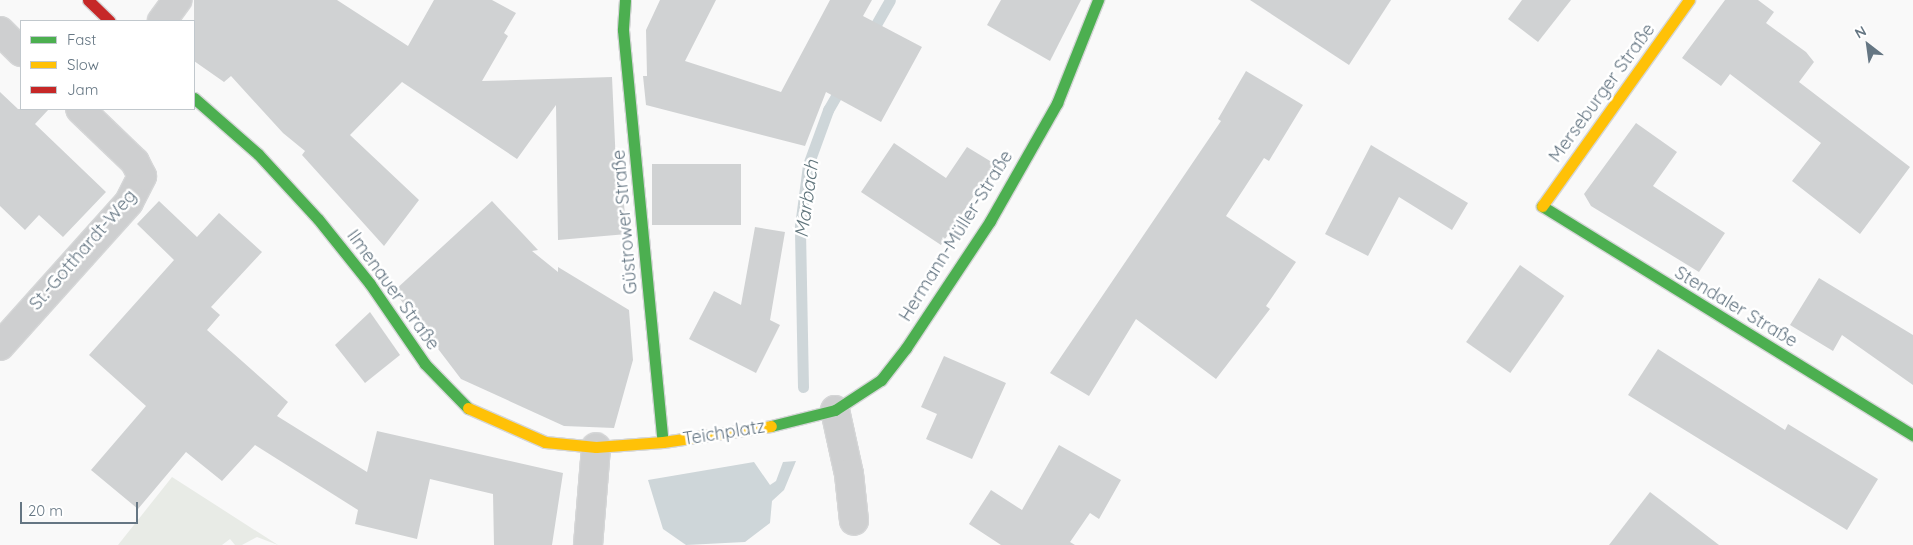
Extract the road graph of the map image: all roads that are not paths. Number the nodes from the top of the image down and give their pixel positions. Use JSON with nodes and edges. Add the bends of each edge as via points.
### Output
{"nodes":[{"id":1,"x":88,"y":0,"type":"edge"},
{"id":2,"x":177,"y":0,"type":"edge"},
{"id":3,"x":625,"y":0,"type":"edge"},
{"id":4,"x":1098,"y":0,"type":"edge"},
{"id":5,"x":1689,"y":0,"type":"edge"},
{"id":6,"x":109,"y":20,"type":"edge"},
{"id":7,"x":163,"y":20,"type":"edge"},
{"id":8,"x":0,"y":32,"type":"edge"},
{"id":9,"x":20,"y":51,"type":"edge"},
{"id":10,"x":195,"y":99,"type":"edge"},
{"id":11,"x":81,"y":110,"type":"edge"},
{"id":12,"x":1542,"y":206,"type":"joint"},
{"id":13,"x":0,"y":346,"type":"edge"},
{"id":14,"x":835,"y":410,"type":"junction"},
{"id":15,"x":1913,"y":435,"type":"edge"},
{"id":16,"x":663,"y":442,"type":"junction"},
{"id":17,"x":596,"y":447,"type":"junction"},
{"id":18,"x":854,"y":521,"type":"dead end"},
{"id":19,"x":588,"y":545,"type":"edge"}],
"edges":[{"from":1,"to":6,"type":"street"},
{"from":2,"to":7,"type":"street"},
{"from":3,"to":16,"type":"street","name":"Güstrower Straße","via":[[623,30]]},
{"from":4,"to":14,"type":"street","name":"Hermann-Müller-Straße","via":[[1056,102],[990,221],[906,348],[881,380]]},
{"from":5,"to":12,"type":"street","name":"Merseburger Straße"},
{"from":8,"to":9,"type":"street"},
{"from":10,"to":17,"type":"street","name":"Ilmenauer Straße","via":[[258,154],[318,219],[451,394],[491,421],[545,442]]},
{"from":11,"to":13,"type":"street","name":"St.-Gotthardt-Weg","via":[[135,162],[142,176],[129,202]]},
{"from":12,"to":15,"type":"street","name":"Stendaler Straße"},
{"from":14,"to":16,"type":"street","name":"Teichplatz","via":[[798,422]]},
{"from":14,"to":18,"type":"street","via":[[849,474]]},
{"from":16,"to":17,"type":"street","name":"Teichplatz"},
{"from":17,"to":19,"type":"street"}]}
